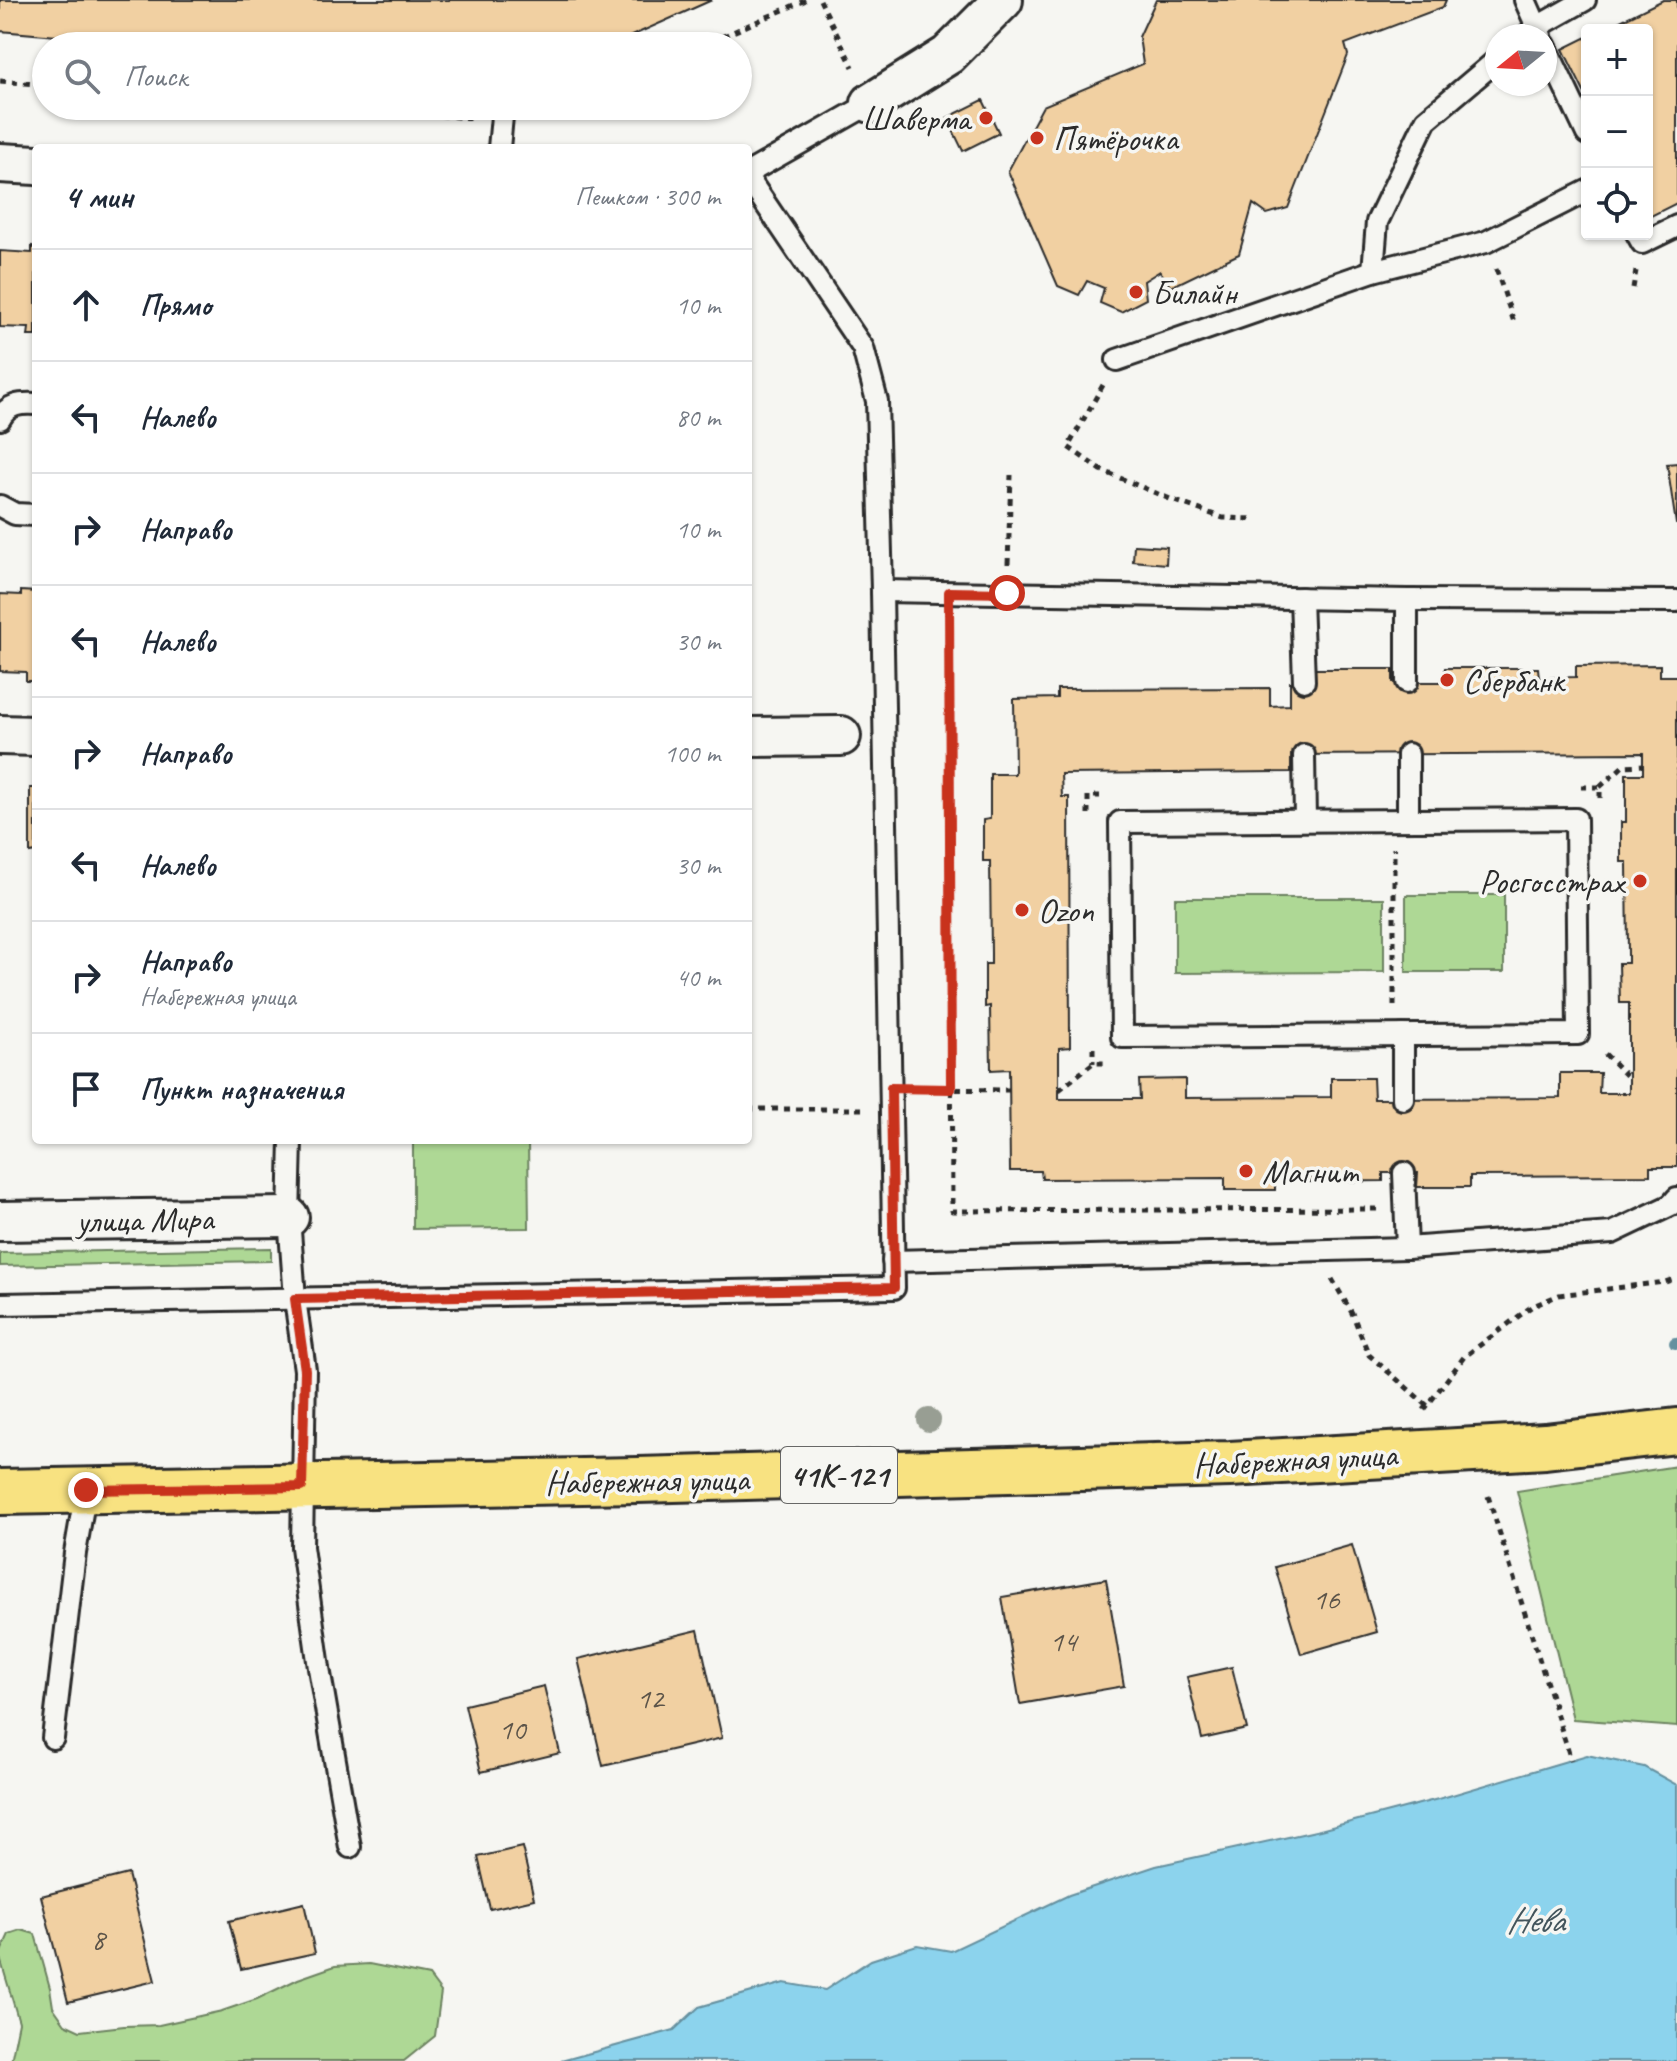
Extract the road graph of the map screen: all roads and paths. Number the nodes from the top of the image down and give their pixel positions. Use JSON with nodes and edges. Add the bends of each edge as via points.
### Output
{"nodes":[{"id":1,"x":806,"y":0,"type":"edge"},
{"id":2,"x":820,"y":0,"type":"edge"},
{"id":3,"x":1003,"y":0,"type":"edge"},
{"id":4,"x":1525,"y":0,"type":"edge"},
{"id":5,"x":1585,"y":0,"type":"edge"},
{"id":6,"x":1533,"y":24,"type":"edge"},
{"id":7,"x":1553,"y":24,"type":"edge"},
{"id":8,"x":733,"y":32,"type":"edge"},
{"id":9,"x":1485,"y":70,"type":"edge"},
{"id":10,"x":1557,"y":75,"type":"edge"},
{"id":11,"x":0,"y":81,"type":"edge"},
{"id":12,"x":32,"y":84,"type":"edge"},
{"id":13,"x":871,"y":103,"type":"junction"},
{"id":14,"x":501,"y":120,"type":"edge"},
{"id":15,"x":1581,"y":122,"type":"edge"},
{"id":16,"x":499,"y":144,"type":"edge"},
{"id":17,"x":0,"y":163,"type":"edge"},
{"id":18,"x":32,"y":165,"type":"edge"},
{"id":19,"x":752,"y":173,"type":"edge"},
{"id":20,"x":752,"y":181,"type":"edge"},
{"id":21,"x":1581,"y":194,"type":"edge"},
{"id":22,"x":1677,"y":226,"type":"edge"},
{"id":23,"x":1653,"y":238,"type":"edge"},
{"id":24,"x":1486,"y":242,"type":"junction"},
{"id":25,"x":1373,"y":271,"type":"junction"},
{"id":26,"x":1515,"y":325,"type":"dead end"},
{"id":27,"x":1117,"y":360,"type":"joint"},
{"id":28,"x":32,"y":404,"type":"edge"},
{"id":29,"x":0,"y":419,"type":"edge"},
{"id":30,"x":1011,"y":475,"type":"dead end"},
{"id":31,"x":0,"y":506,"type":"edge"},
{"id":32,"x":32,"y":515,"type":"edge"},
{"id":33,"x":1255,"y":519,"type":"dead end"},
{"id":34,"x":882,"y":591,"type":"junction"},
{"id":35,"x":949,"y":592,"type":"junction"},
{"id":36,"x":1007,"y":593,"type":"junction"},
{"id":37,"x":1301,"y":598,"type":"junction"},
{"id":38,"x":1407,"y":600,"type":"junction"},
{"id":39,"x":1677,"y":601,"type":"edge"},
{"id":40,"x":1304,"y":681,"type":"dead end"},
{"id":41,"x":1407,"y":682,"type":"dead end"},
{"id":42,"x":0,"y":735,"type":"edge"},
{"id":43,"x":32,"y":736,"type":"edge"},
{"id":44,"x":841,"y":736,"type":"dead end"},
{"id":45,"x":752,"y":737,"type":"edge"},
{"id":46,"x":1408,"y":754,"type":"dead end"},
{"id":47,"x":1304,"y":755,"type":"dead end"},
{"id":48,"x":1644,"y":765,"type":"dead end"},
{"id":49,"x":1571,"y":787,"type":"dead end"},
{"id":50,"x":1600,"y":787,"type":"junction"},
{"id":51,"x":1103,"y":796,"type":"dead end"},
{"id":52,"x":1600,"y":803,"type":"dead end"},
{"id":53,"x":1305,"y":820,"type":"junction"},
{"id":54,"x":1401,"y":820,"type":"junction"},
{"id":55,"x":1089,"y":827,"type":"dead end"},
{"id":56,"x":1399,"y":1035,"type":"junction"},
{"id":57,"x":1093,"y":1047,"type":"dead end"},
{"id":58,"x":1605,"y":1054,"type":"dead end"},
{"id":59,"x":1093,"y":1063,"type":"junction"},
{"id":60,"x":1109,"y":1063,"type":"dead end"},
{"id":61,"x":1630,"y":1079,"type":"dead end"},
{"id":62,"x":951,"y":1089,"type":"junction"},
{"id":63,"x":1009,"y":1090,"type":"dead end"},
{"id":64,"x":1059,"y":1090,"type":"dead end"},
{"id":65,"x":891,"y":1098,"type":"junction"},
{"id":66,"x":1403,"y":1099,"type":"dead end"},
{"id":67,"x":752,"y":1109,"type":"edge"},
{"id":68,"x":291,"y":1144,"type":"edge"},
{"id":69,"x":1404,"y":1173,"type":"dead end"},
{"id":70,"x":1677,"y":1198,"type":"edge"},
{"id":71,"x":1406,"y":1209,"type":"junction"},
{"id":72,"x":289,"y":1217,"type":"junction"},
{"id":73,"x":0,"y":1221,"type":"edge"},
{"id":74,"x":1407,"y":1248,"type":"junction"},
{"id":75,"x":1317,"y":1251,"type":"junction"},
{"id":76,"x":893,"y":1261,"type":"junction"},
{"id":77,"x":1677,"y":1278,"type":"edge"},
{"id":78,"x":295,"y":1299,"type":"junction"},
{"id":79,"x":0,"y":1304,"type":"edge"},
{"id":80,"x":1427,"y":1407,"type":"junction"},
{"id":81,"x":1442,"y":1412,"type":"dead end"},
{"id":82,"x":1677,"y":1431,"type":"edge"},
{"id":83,"x":1372,"y":1455,"type":"junction"},
{"id":84,"x":302,"y":1487,"type":"junction"},
{"id":85,"x":86,"y":1490,"type":"junction"},
{"id":86,"x":0,"y":1492,"type":"edge"},
{"id":87,"x":1488,"y":1496,"type":"dead end"},
{"id":88,"x":53,"y":1738,"type":"dead end"},
{"id":89,"x":1571,"y":1760,"type":"dead end"},
{"id":90,"x":350,"y":1847,"type":"dead end"}],
"edges":[{"from":1,"to":8,"type":"path"},
{"from":2,"to":13,"type":"path"},
{"from":3,"to":13,"type":"street","via":[[948,55]]},
{"from":4,"to":6,"type":"lane"},
{"from":5,"to":7,"type":"lane"},
{"from":9,"to":25,"type":"lane","via":[[1426,120],[1377,222]]},
{"from":10,"to":15,"type":"lane"},
{"from":11,"to":12,"type":"path"},
{"from":13,"to":19,"type":"lane"},
{"from":14,"to":16,"type":"lane"},
{"from":17,"to":18,"type":"street"},
{"from":20,"to":34,"type":"lane","via":[[863,348],[877,401]]},
{"from":21,"to":24,"type":"lane"},
{"from":22,"to":23,"type":"lane"},
{"from":24,"to":25,"type":"lane"},
{"from":24,"to":26,"type":"path"},
{"from":25,"to":27,"type":"lane"},
{"from":27,"to":33,"type":"path","via":[[1068,447],[1101,470],[1170,499],[1223,518]]},
{"from":28,"to":29,"type":"lane","via":[[5,410]]},
{"from":30,"to":36,"type":"path"},
{"from":31,"to":32,"type":"lane"},
{"from":34,"to":35,"type":"lane"},
{"from":34,"to":65,"type":"lane"},
{"from":35,"to":36,"type":"lane"},
{"from":35,"to":62,"type":"path"},
{"from":36,"to":37,"type":"lane"},
{"from":37,"to":38,"type":"lane"},
{"from":37,"to":40,"type":"lane"},
{"from":38,"to":39,"type":"lane"},
{"from":38,"to":41,"type":"lane"},
{"from":42,"to":43,"type":"street"},
{"from":44,"to":45,"type":"street"},
{"from":46,"to":54,"type":"lane"},
{"from":47,"to":53,"type":"lane"},
{"from":48,"to":50,"type":"path","via":[[1623,766]]},
{"from":49,"to":50,"type":"path"},
{"from":50,"to":52,"type":"path"},
{"from":51,"to":55,"type":"path","via":[[1088,796]]},
{"from":53,"to":54,"type":"lane"},
{"from":53,"to":56,"type":"lane","via":[[1120,822],[1122,1037]]},
{"from":54,"to":56,"type":"path"},
{"from":54,"to":56,"type":"lane","via":[[1576,819],[1578,1034]]},
{"from":56,"to":66,"type":"lane"},
{"from":57,"to":59,"type":"path"},
{"from":58,"to":61,"type":"path"},
{"from":59,"to":60,"type":"path"},
{"from":59,"to":64,"type":"path"},
{"from":62,"to":63,"type":"path"},
{"from":62,"to":65,"type":"path"},
{"from":62,"to":71,"type":"path","via":[[952,1211]]},
{"from":65,"to":67,"type":"path"},
{"from":65,"to":76,"type":"lane"},
{"from":68,"to":72,"type":"lane"},
{"from":69,"to":71,"type":"lane"},
{"from":70,"to":74,"type":"lane","via":[[1612,1233]]},
{"from":71,"to":74,"type":"lane"},
{"from":72,"to":73,"type":"street","name":"улица Мира"},
{"from":72,"to":78,"type":"lane"},
{"from":74,"to":75,"type":"lane"},
{"from":75,"to":76,"type":"lane"},
{"from":75,"to":80,"type":"path","via":[[1369,1355]]},
{"from":76,"to":78,"type":"lane","via":[[894,1288]]},
{"from":77,"to":80,"type":"path","via":[[1559,1295],[1531,1307],[1464,1357]]},
{"from":78,"to":79,"type":"lane"},
{"from":78,"to":84,"type":"lane","via":[[305,1370]]},
{"from":80,"to":81,"type":"path"},
{"from":80,"to":83,"type":"path"},
{"from":82,"to":83,"type":"main road","name":"Набережная улица","number":"41К-121","via":[[1545,1446]]},
{"from":83,"to":84,"type":"main road","name":"Набережная улица","number":"41К-121","via":[[1199,1465]]},
{"from":84,"to":85,"type":"main road","name":"Набережная улица","number":"41К-121"},
{"from":84,"to":90,"type":"lane","via":[[302,1547]]},
{"from":85,"to":86,"type":"main road","name":"Набережная улица","number":"41К-121"},
{"from":85,"to":88,"type":"lane"},
{"from":87,"to":89,"type":"path"}]}
